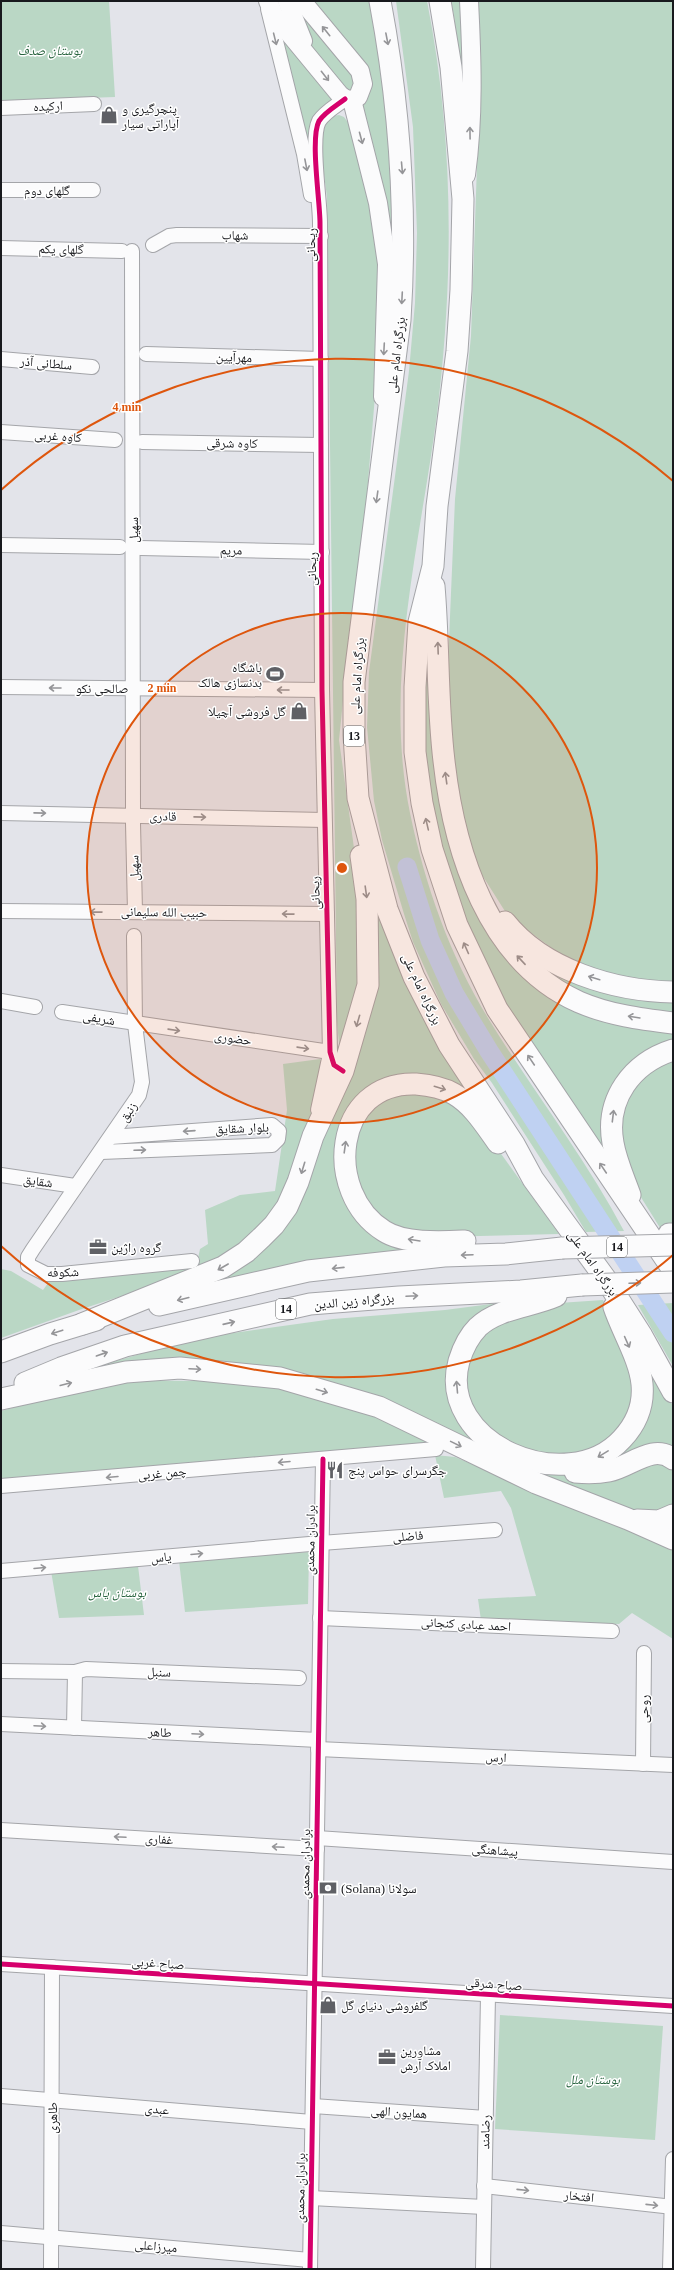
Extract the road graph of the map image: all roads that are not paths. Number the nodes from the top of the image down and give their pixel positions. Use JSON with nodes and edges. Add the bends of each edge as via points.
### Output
{"nodes":[{"id":1,"x":267,"y":1,"type":"edge"},
{"id":2,"x":287,"y":1,"type":"edge"},
{"id":3,"x":302,"y":1,"type":"edge"},
{"id":4,"x":380,"y":1,"type":"edge"},
{"id":5,"x":440,"y":1,"type":"edge"},
{"id":6,"x":469,"y":1,"type":"edge"},
{"id":7,"x":313,"y":60,"type":"junction"},
{"id":8,"x":348,"y":100,"type":"junction"},
{"id":9,"x":94,"y":104,"type":"dead end"},
{"id":10,"x":1,"y":108,"type":"edge"},
{"id":11,"x":1,"y":190,"type":"edge"},
{"id":12,"x":93,"y":190,"type":"dead end"},
{"id":13,"x":463,"y":199,"type":"junction"},
{"id":14,"x":320,"y":236,"type":"junction"},
{"id":15,"x":153,"y":245,"type":"dead end"},
{"id":16,"x":1,"y":248,"type":"edge"},
{"id":17,"x":127,"y":251,"type":"joint"},
{"id":18,"x":146,"y":354,"type":"dead end"},
{"id":19,"x":1,"y":358,"type":"edge"},
{"id":20,"x":321,"y":359,"type":"junction"},
{"id":21,"x":92,"y":367,"type":"dead end"},
{"id":22,"x":1,"y":432,"type":"edge"},
{"id":23,"x":114,"y":440,"type":"dead end"},
{"id":24,"x":142,"y":442,"type":"dead end"},
{"id":25,"x":321,"y":445,"type":"junction"},
{"id":26,"x":382,"y":465,"type":"junction"},
{"id":27,"x":1,"y":545,"type":"edge"},
{"id":28,"x":120,"y":547,"type":"dead end"},
{"id":29,"x":140,"y":548,"type":"dead end"},
{"id":30,"x":322,"y":552,"type":"junction"},
{"id":31,"x":433,"y":566,"type":"junction"},
{"id":32,"x":1,"y":687,"type":"edge"},
{"id":33,"x":133,"y":688,"type":"junction"},
{"id":34,"x":322,"y":690,"type":"junction"},
{"id":35,"x":358,"y":798,"type":"junction"},
{"id":36,"x":133,"y":809,"type":"dead end"},
{"id":37,"x":1,"y":813,"type":"edge"},
{"id":38,"x":324,"y":820,"type":"junction"},
{"id":39,"x":133,"y":823,"type":"dead end"},
{"id":40,"x":473,"y":879,"type":"junction"},
{"id":41,"x":1,"y":911,"type":"edge"},
{"id":42,"x":135,"y":912,"type":"junction"},
{"id":43,"x":327,"y":914,"type":"junction"},
{"id":44,"x":134,"y":936,"type":"dead end"},
{"id":45,"x":673,"y":992,"type":"edge"},
{"id":46,"x":1,"y":1002,"type":"edge"},
{"id":47,"x":35,"y":1007,"type":"dead end"},
{"id":48,"x":62,"y":1012,"type":"dead end"},
{"id":49,"x":673,"y":1023,"type":"edge"},
{"id":50,"x":136,"y":1024,"type":"junction"},
{"id":51,"x":673,"y":1050,"type":"edge"},
{"id":52,"x":330,"y":1052,"type":"junction"},
{"id":53,"x":342,"y":1071,"type":"junction"},
{"id":54,"x":313,"y":1136,"type":"junction"},
{"id":55,"x":111,"y":1137,"type":"junction"},
{"id":56,"x":101,"y":1152,"type":"junction"},
{"id":57,"x":1,"y":1175,"type":"edge"},
{"id":58,"x":534,"y":1180,"type":"junction"},
{"id":59,"x":75,"y":1186,"type":"junction"},
{"id":60,"x":639,"y":1221,"type":"junction"},
{"id":61,"x":672,"y":1238,"type":"edge"},
{"id":62,"x":506,"y":1254,"type":"junction"},
{"id":63,"x":192,"y":1261,"type":"dead end"},
{"id":64,"x":673,"y":1270,"type":"edge"},
{"id":65,"x":605,"y":1278,"type":"junction"},
{"id":66,"x":673,"y":1282,"type":"edge"},
{"id":67,"x":582,"y":1285,"type":"junction"},
{"id":68,"x":82,"y":1324,"type":"junction"},
{"id":69,"x":1,"y":1352,"type":"edge"},
{"id":70,"x":673,"y":1392,"type":"edge"},
{"id":71,"x":1,"y":1394,"type":"edge"},
{"id":72,"x":1,"y":1399,"type":"edge"},
{"id":73,"x":436,"y":1449,"type":"dead end"},
{"id":74,"x":323,"y":1459,"type":"junction"},
{"id":75,"x":673,"y":1459,"type":"edge"},
{"id":76,"x":548,"y":1465,"type":"junction"},
{"id":77,"x":1,"y":1486,"type":"edge"},
{"id":78,"x":673,"y":1515,"type":"edge"},
{"id":79,"x":628,"y":1519,"type":"junction"},
{"id":80,"x":495,"y":1530,"type":"dead end"},
{"id":81,"x":673,"y":1539,"type":"edge"},
{"id":82,"x":321,"y":1542,"type":"junction"},
{"id":83,"x":1,"y":1571,"type":"edge"},
{"id":84,"x":320,"y":1618,"type":"junction"},
{"id":85,"x":612,"y":1631,"type":"dead end"},
{"id":86,"x":644,"y":1653,"type":"dead end"},
{"id":87,"x":1,"y":1671,"type":"edge"},
{"id":88,"x":75,"y":1672,"type":"junction"},
{"id":89,"x":299,"y":1678,"type":"dead end"},
{"id":90,"x":1,"y":1724,"type":"edge"},
{"id":91,"x":74,"y":1728,"type":"junction"},
{"id":92,"x":318,"y":1745,"type":"junction"},
{"id":93,"x":643,"y":1764,"type":"junction"},
{"id":94,"x":673,"y":1765,"type":"edge"},
{"id":95,"x":1,"y":1830,"type":"edge"},
{"id":96,"x":317,"y":1844,"type":"junction"},
{"id":97,"x":673,"y":1862,"type":"edge"},
{"id":98,"x":1,"y":1964,"type":"edge"},
{"id":99,"x":52,"y":1967,"type":"junction"},
{"id":100,"x":314,"y":1984,"type":"junction"},
{"id":101,"x":488,"y":1995,"type":"junction"},
{"id":102,"x":673,"y":2006,"type":"edge"},
{"id":103,"x":1,"y":2096,"type":"edge"},
{"id":104,"x":52,"y":2100,"type":"junction"},
{"id":105,"x":313,"y":2106,"type":"junction"},
{"id":106,"x":486,"y":2118,"type":"junction"},
{"id":107,"x":312,"y":2122,"type":"junction"},
{"id":108,"x":673,"y":2159,"type":"edge"},
{"id":109,"x":484,"y":2186,"type":"junction"},
{"id":110,"x":311,"y":2198,"type":"junction"},
{"id":111,"x":484,"y":2207,"type":"junction"},
{"id":112,"x":672,"y":2207,"type":"edge"},
{"id":113,"x":1,"y":2233,"type":"edge"},
{"id":114,"x":51,"y":2238,"type":"junction"},
{"id":115,"x":310,"y":2264,"type":"edge"},
{"id":116,"x":51,"y":2269,"type":"edge"},
{"id":117,"x":483,"y":2269,"type":"edge"},
{"id":118,"x":670,"y":2269,"type":"edge"}],
"edges":[{"from":1,"to":7,"type":"main road","name":"ریحانی","via":[[274,15]]},
{"from":1,"to":14,"type":"street","name":"ریحانی","one_way":true,"via":[[304,154],[314,224]]},
{"from":2,"to":7,"type":"main road"},
{"from":8,"to":3,"type":"main road","name":"ریحانی","one_way":true,"via":[[358,97],[362,91],[363,79],[360,71]]},
{"from":4,"to":26,"type":"highway","name":"بزرگراه امام علی","number":"13","one_way":true,"via":[[390,53],[403,177],[404,261],[400,320]]},
{"from":5,"to":13,"type":"highway","via":[[451,67]]},
{"from":13,"to":6,"type":"main road","one_way":true,"via":[[470,142],[472,51]]},
{"from":7,"to":8,"type":"main road","name":"ریحانی","one_way":true},
{"from":8,"to":14,"type":"street","name":"ریحانی","via":[[323,115],[316,130]]},
{"from":8,"to":26,"type":"main road","one_way":true,"via":[[378,203],[387,264],[382,383]]},
{"from":9,"to":10,"type":"street","name":"ارکیده"},
{"from":11,"to":12,"type":"street","name":"گلهای دوم"},
{"from":13,"to":31,"type":"highway","via":[[457,351],[437,506]]},
{"from":14,"to":15,"type":"street","name":"شهاب","via":[[177,234]]},
{"from":14,"to":20,"type":"street","name":"ریحانی"},
{"from":16,"to":17,"type":"street","name":"گلهای یکم"},
{"from":17,"to":33,"type":"street","name":"سهیل"},
{"from":18,"to":20,"type":"street","name":"مهرآیین"},
{"from":19,"to":21,"type":"street","name":"سلطانی آذر"},
{"from":20,"to":25,"type":"street","name":"ریحانی"},
{"from":22,"to":23,"type":"street","name":"کاوه غربی"},
{"from":24,"to":25,"type":"street","name":"کاوه شرقی"},
{"from":25,"to":30,"type":"street","name":"ریحانی"},
{"from":26,"to":35,"type":"highway","name":"بزرگراه امام علی","number":"13","one_way":true,"via":[[354,682]]},
{"from":27,"to":28,"type":"street"},
{"from":29,"to":30,"type":"street","name":"مریم"},
{"from":30,"to":34,"type":"street","name":"ریحانی"},
{"from":40,"to":31,"type":"highway","one_way":true,"via":[[459,844],[443,759]]},
{"from":60,"to":31,"type":"highway","one_way":true,"via":[[497,1008],[471,958],[444,889],[422,803],[415,752],[415,687],[420,622]]},
{"from":33,"to":32,"type":"street","name":"صالحی نکو","one_way":true},
{"from":34,"to":33,"type":"street","name":"صالحی نکو","one_way":true},
{"from":33,"to":36,"type":"street","name":"سهیل"},
{"from":34,"to":38,"type":"street","name":"ریحانی"},
{"from":35,"to":53,"type":"highway","one_way":true,"via":[[361,856],[367,899],[368,985]]},
{"from":35,"to":58,"type":"highway","name":"بزرگراه امام علی","number":"13","via":[[387,909],[414,977],[449,1045],[514,1144]]},
{"from":37,"to":38,"type":"street","name":"قادری","one_way":true},
{"from":38,"to":43,"type":"street","name":"ریحانی"},
{"from":39,"to":42,"type":"street","name":"سهیل"},
{"from":45,"to":40,"type":"highway","one_way":true,"via":[[653,992],[585,976],[549,958],[524,942]]},
{"from":49,"to":40,"type":"highway","one_way":true,"via":[[616,1015],[579,1002],[545,983],[508,945],[485,910]]},
{"from":42,"to":41,"type":"street","name":"حبیب الله سلیمانی","one_way":true},
{"from":43,"to":42,"type":"street","name":"حبیب الله سلیمانی","one_way":true},
{"from":43,"to":52,"type":"street","name":"ریحانی"},
{"from":44,"to":50,"type":"street"},
{"from":46,"to":47,"type":"street"},
{"from":48,"to":50,"type":"street","name":"شریفی"},
{"from":50,"to":52,"type":"street","name":"حضوری","one_way":true},
{"from":50,"to":55,"type":"street","name":"زنبق","via":[[142,1082],[139,1095]]},
{"from":60,"to":51,"type":"highway","one_way":true,"via":[[613,1144],[612,1116],[622,1087],[631,1074],[649,1060]]},
{"from":52,"to":53,"type":"street","via":[[334,1065]]},
{"from":52,"to":54,"type":"street"},
{"from":53,"to":54,"type":"highway"},
{"from":54,"to":68,"type":"highway","one_way":true,"via":[[298,1182],[286,1207],[274,1225],[246,1252],[203,1277]]},
{"from":55,"to":56,"type":"street","name":"زنبق"},
{"from":56,"to":55,"type":"street","name":"بلوار شقایق","one_way":true,"via":[[272,1145],[278,1139],[279,1131],[272,1125]]},
{"from":56,"to":59,"type":"street","name":"زنبق"},
{"from":57,"to":59,"type":"street","name":"شقایق"},
{"from":62,"to":58,"type":"highway","one_way":true,"via":[[478,1241],[437,1242],[400,1237],[385,1232],[364,1215],[354,1200],[345,1171],[345,1146],[352,1123],[359,1109],[385,1088],[410,1084],[443,1088],[475,1111],[502,1149]]},
{"from":58,"to":65,"type":"highway","name":"بزرگراه امام علی","number":"13"},
{"from":59,"to":63,"type":"street","name":"شکوفه","via":[[28,1257],[28,1265],[35,1270],[46,1274],[62,1274]]},
{"from":60,"to":64,"type":"highway"},
{"from":61,"to":62,"type":"highway","number":"14","bridge":true,"via":[[622,1247],[562,1248]]},
{"from":62,"to":68,"type":"highway","number":"14","one_way":true,"via":[[444,1256],[308,1271]]},
{"from":65,"to":70,"type":"highway","name":"بزرگراه امام علی","number":"13","via":[[642,1336]]},
{"from":65,"to":76,"type":"highway","one_way":true,"via":[[621,1329],[641,1376],[639,1412],[629,1430],[604,1454],[581,1463]]},
{"from":67,"to":66,"type":"highway","name":"بزرگراه زین الدین","number":"14","one_way":true,"bridge":true},
{"from":71,"to":67,"type":"highway","name":"بزرگراه زین الدین","number":"14","one_way":true,"via":[[61,1368],[125,1346],[310,1304]]},
{"from":76,"to":67,"type":"highway","one_way":true,"via":[[503,1449],[474,1427],[458,1397],[458,1364],[466,1342],[484,1322]]},
{"from":68,"to":69,"type":"highway","number":"14","one_way":true},
{"from":72,"to":79,"type":"highway","one_way":true,"via":[[85,1379],[132,1371],[180,1368],[280,1378],[379,1407],[536,1483]]},
{"from":73,"to":74,"type":"street","name":"چمن غربی"},
{"from":74,"to":77,"type":"street","name":"چمن غربی","one_way":true},
{"from":74,"to":82,"type":"street","name":"برادران محمدی"},
{"from":75,"to":76,"type":"highway","via":[[667,1454],[653,1453],[609,1471],[586,1473]]},
{"from":78,"to":79,"type":"highway","via":[[659,1521]]},
{"from":79,"to":81,"type":"highway"},
{"from":80,"to":82,"type":"street","name":"فاضلی"},
{"from":83,"to":82,"type":"street","name":"یاس","one_way":true},
{"from":82,"to":84,"type":"street","name":"برادران محمدی"},
{"from":84,"to":85,"type":"street","name":"احمد عبادی کنجانی"},
{"from":84,"to":92,"type":"street","name":"برادران محمدی"},
{"from":86,"to":93,"type":"street","name":"روحی"},
{"from":87,"to":88,"type":"street","name":"سنبل"},
{"from":88,"to":89,"type":"street","name":"سنبل","via":[[86,1669]]},
{"from":88,"to":91,"type":"street"},
{"from":90,"to":91,"type":"street","name":"طاهر","one_way":true},
{"from":91,"to":92,"type":"street","name":"طاهر","one_way":true},
{"from":92,"to":93,"type":"street","name":"ارس"},
{"from":92,"to":96,"type":"street","name":"برادران محمدی"},
{"from":93,"to":94,"type":"street","name":"ارس"},
{"from":96,"to":95,"type":"street","name":"غفاری","one_way":true},
{"from":96,"to":97,"type":"street","name":"پیشاهنگی"},
{"from":96,"to":100,"type":"street","name":"برادران محمدی"},
{"from":98,"to":99,"type":"street","name":"صباح غربی"},
{"from":99,"to":100,"type":"street","name":"صباح غربی"},
{"from":99,"to":104,"type":"street","name":"طاهری"},
{"from":100,"to":101,"type":"street","name":"صباح شرقی"},
{"from":100,"to":105,"type":"street","name":"برادران محمدی"},
{"from":101,"to":102,"type":"street","name":"صباح شرقی"},
{"from":101,"to":106,"type":"street","name":"رضامند"},
{"from":103,"to":104,"type":"street","name":"عبدی"},
{"from":104,"to":107,"type":"street","name":"عبدی"},
{"from":104,"to":114,"type":"street","name":"طاهری"},
{"from":105,"to":106,"type":"street","name":"همایون الهی"},
{"from":105,"to":107,"type":"street","name":"برادران محمدی"},
{"from":106,"to":109,"type":"street","name":"رضامند"},
{"from":107,"to":110,"type":"street","name":"برادران محمدی"},
{"from":108,"to":112,"type":"street"},
{"from":109,"to":111,"type":"street","name":"رضامند"},
{"from":109,"to":112,"type":"street","name":"افتخار","one_way":true},
{"from":110,"to":111,"type":"street"},
{"from":110,"to":115,"type":"street","name":"برادران محمدی"},
{"from":111,"to":117,"type":"street","name":"رضامند"},
{"from":112,"to":118,"type":"street"},
{"from":113,"to":114,"type":"street","name":"میرزاعلی"},
{"from":114,"to":115,"type":"street","name":"میرزاعلی"},
{"from":114,"to":116,"type":"street","name":"طاهری"}]}
